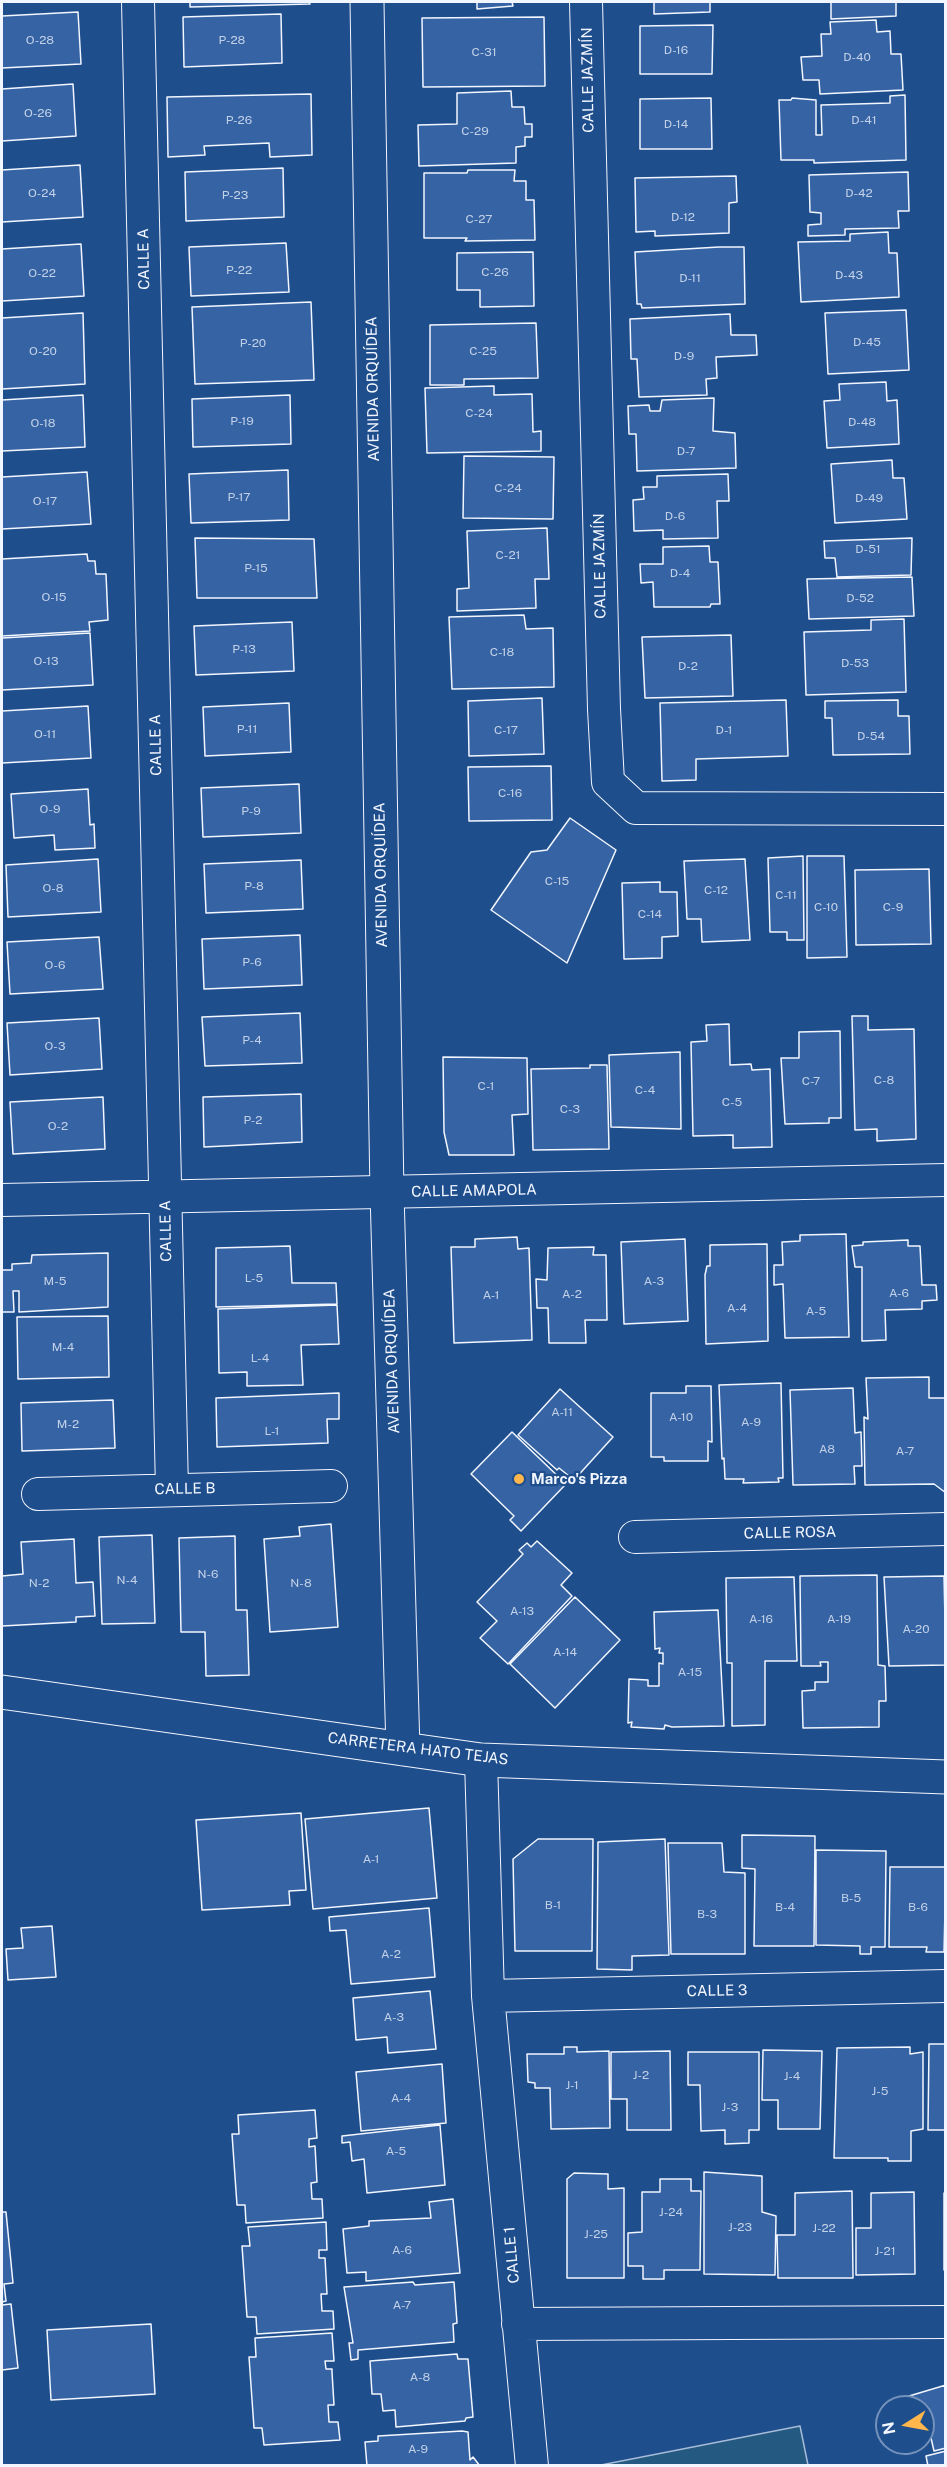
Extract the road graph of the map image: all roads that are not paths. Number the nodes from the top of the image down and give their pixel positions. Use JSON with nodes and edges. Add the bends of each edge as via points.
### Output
{"nodes":[{"id":1,"x":138,"y":2,"type":"edge"},
{"id":2,"x":367,"y":2,"type":"edge"},
{"id":3,"x":586,"y":2,"type":"edge"},
{"id":4,"x":945,"y":809,"type":"edge"},
{"id":5,"x":945,"y":1180,"type":"edge"},
{"id":6,"x":387,"y":1193,"type":"junction"},
{"id":7,"x":165,"y":1197,"type":"junction"},
{"id":8,"x":2,"y":1200,"type":"edge"},
{"id":9,"x":331,"y":1486,"type":"dead end"},
{"id":10,"x":172,"y":1489,"type":"junction"},
{"id":11,"x":38,"y":1494,"type":"dead end"},
{"id":12,"x":945,"y":1529,"type":"edge"},
{"id":13,"x":635,"y":1537,"type":"dead end"},
{"id":14,"x":2,"y":1692,"type":"edge"},
{"id":15,"x":403,"y":1749,"type":"junction"},
{"id":16,"x":481,"y":1760,"type":"junction"},
{"id":17,"x":945,"y":1777,"type":"edge"},
{"id":18,"x":945,"y":1986,"type":"edge"},
{"id":19,"x":488,"y":1996,"type":"junction"},
{"id":20,"x":945,"y":2322,"type":"edge"},
{"id":21,"x":518,"y":2324,"type":"junction"},
{"id":22,"x":532,"y":2466,"type":"edge"}],
"edges":[{"from":1,"to":7,"type":"street","name":"CALLE A"},
{"from":2,"to":6,"type":"street","name":"AVENIDA ORQUÍDEA"},
{"from":3,"to":4,"type":"street","name":"CALLE JAZMÍN","via":[[608,782],[636,808]]},
{"from":5,"to":6,"type":"street","name":"CALLE AMAPOLA"},
{"from":6,"to":7,"type":"street","name":"CALLE AMAPOLA"},
{"from":6,"to":15,"type":"street","name":"AVENIDA ORQUÍDEA"},
{"from":7,"to":8,"type":"street","name":"CALLE AMAPOLA"},
{"from":7,"to":10,"type":"street","name":"CALLE A"},
{"from":9,"to":10,"type":"street","name":"CALLE B"},
{"from":10,"to":11,"type":"street","name":"CALLE B"},
{"from":12,"to":13,"type":"street","name":"CALLE ROSA"},
{"from":14,"to":15,"type":"street","name":"CARRETERA HATO TEJAS"},
{"from":15,"to":16,"type":"street","name":"CARRETERA HATO TEJAS"},
{"from":16,"to":17,"type":"street","name":"CARRETERA HATO TEJAS"},
{"from":16,"to":19,"type":"street","name":"CALLE 1"},
{"from":18,"to":19,"type":"street","name":"CALLE 3"},
{"from":19,"to":21,"type":"street","name":"CALLE 1"},
{"from":20,"to":21,"type":"street"},
{"from":21,"to":22,"type":"street","name":"CALLE 1"}]}
